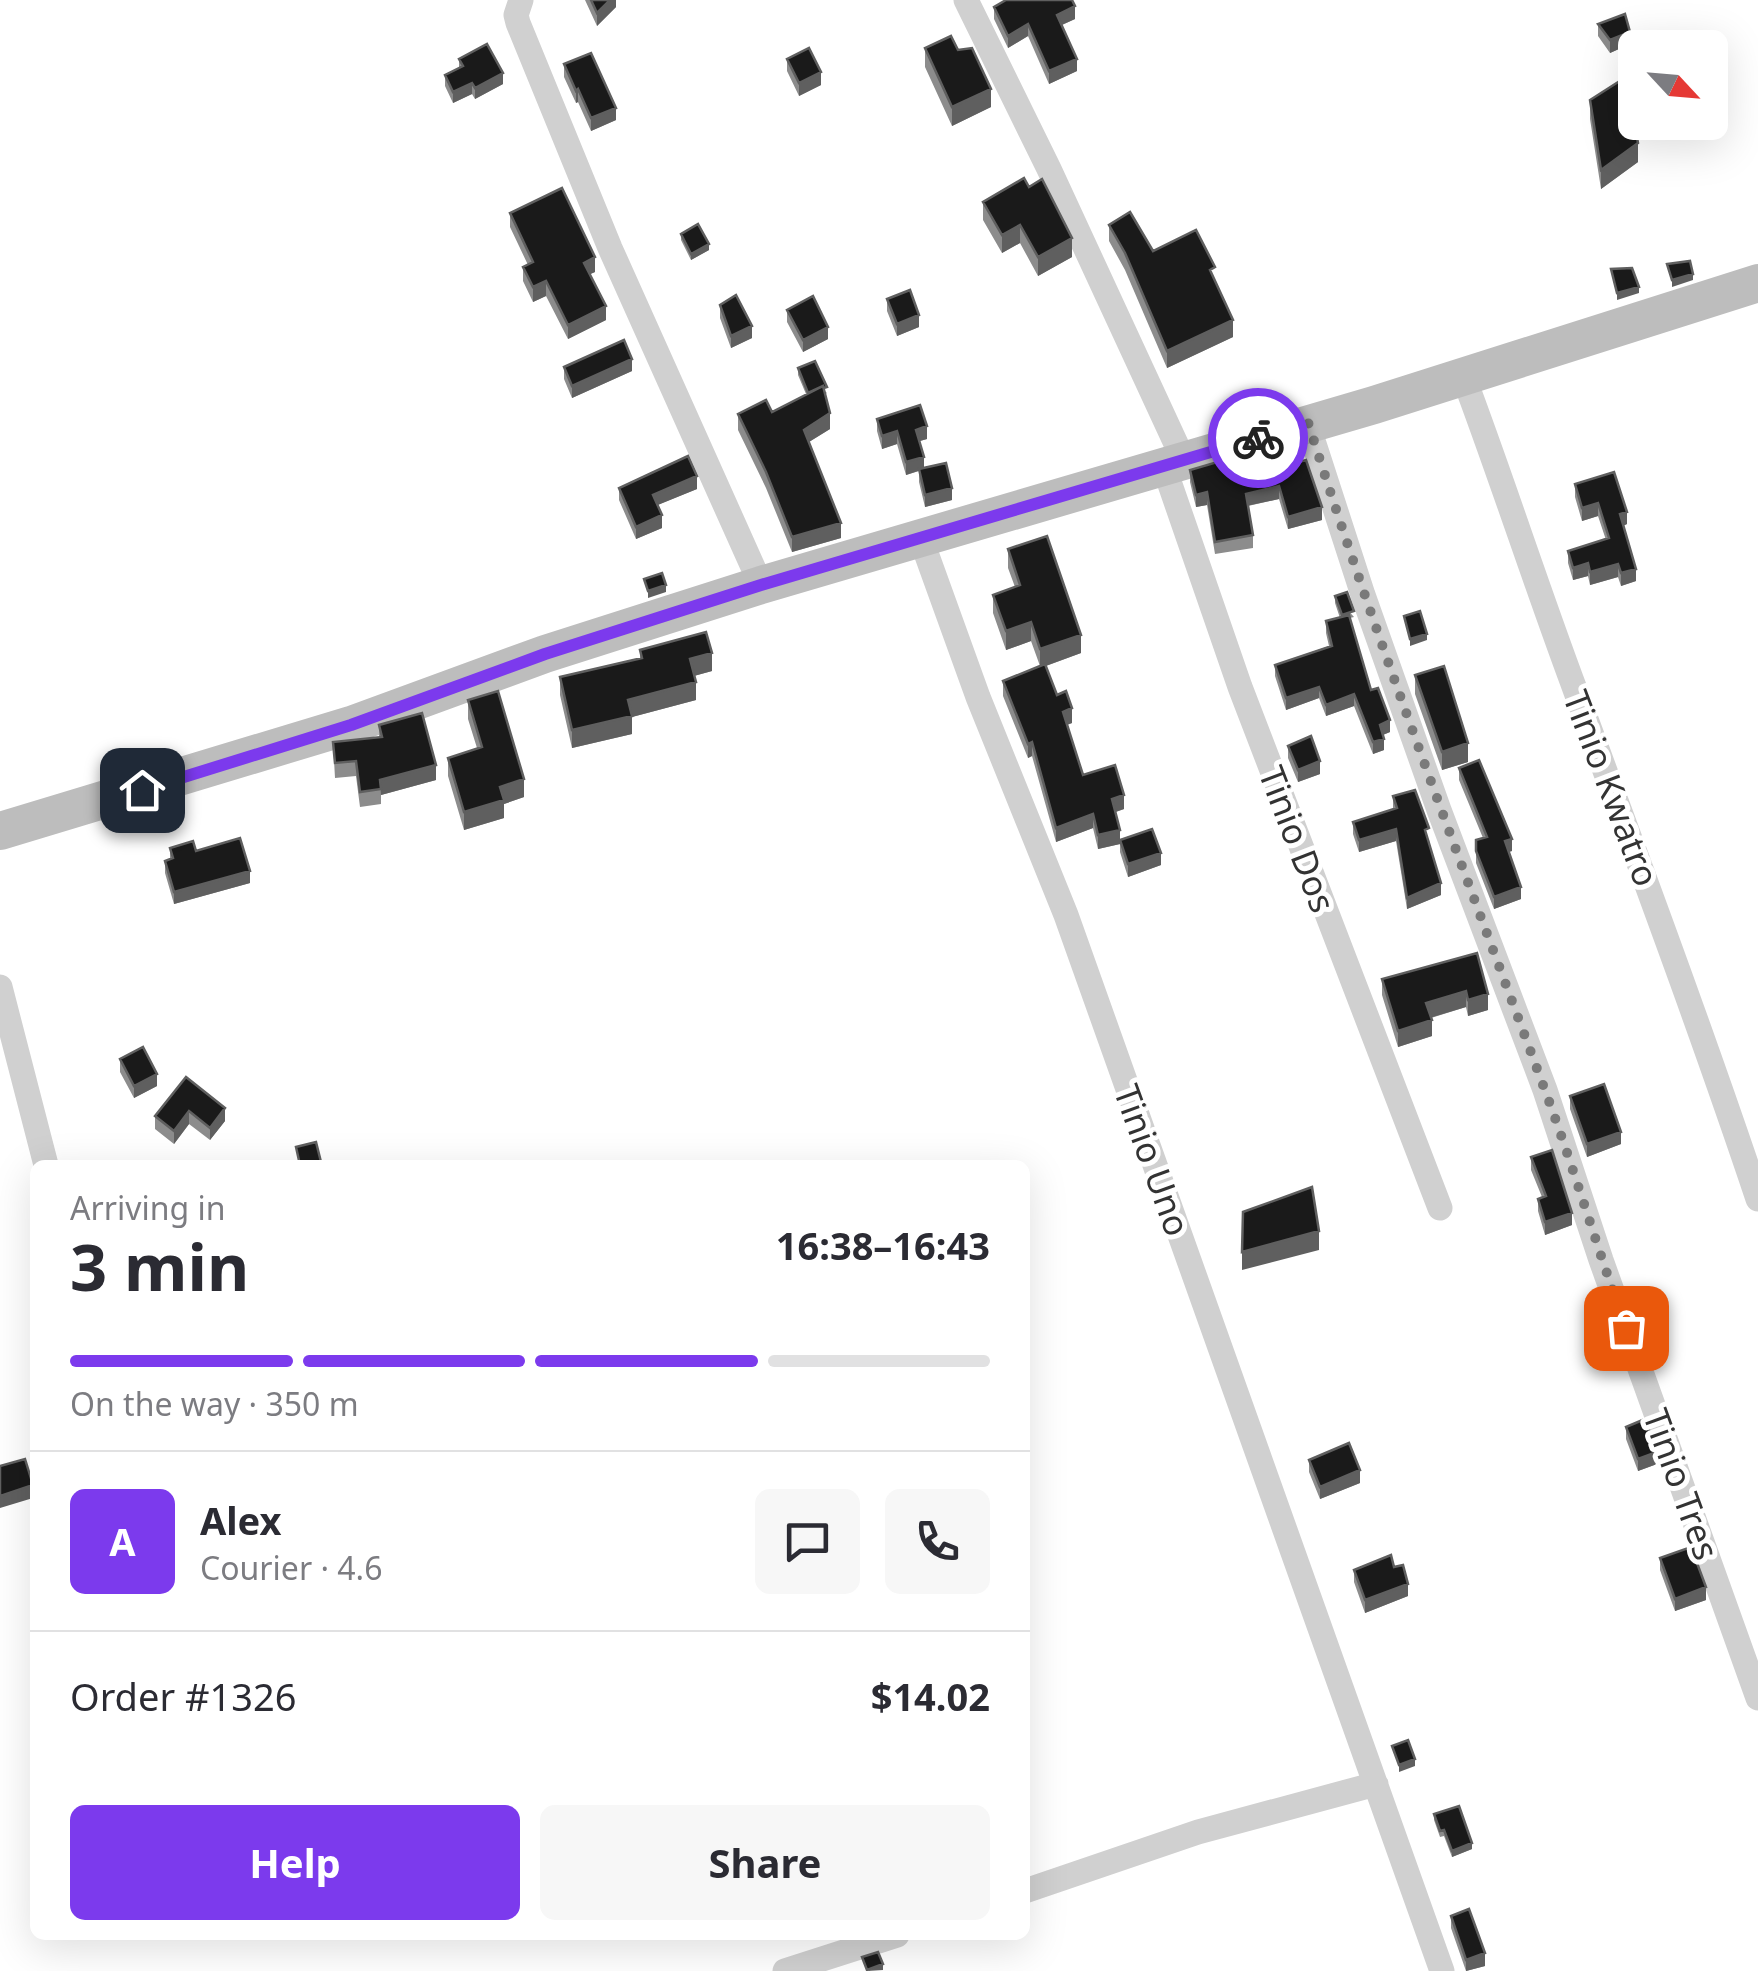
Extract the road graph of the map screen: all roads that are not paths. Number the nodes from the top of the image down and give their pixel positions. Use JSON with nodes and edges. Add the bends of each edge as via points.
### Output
{"nodes":[{"id":1,"x":520,"y":0,"type":"edge"},
{"id":2,"x":966,"y":0,"type":"edge"},
{"id":3,"x":1758,"y":283,"type":"edge"},
{"id":4,"x":1464,"y":378,"type":"junction"},
{"id":5,"x":1308,"y":422,"type":"junction"},
{"id":6,"x":1174,"y":464,"type":"junction"},
{"id":7,"x":921,"y":539,"type":"junction"},
{"id":8,"x":761,"y":585,"type":"junction"},
{"id":9,"x":0,"y":831,"type":"edge"},
{"id":10,"x":0,"y":987,"type":"edge"},
{"id":11,"x":45,"y":1160,"type":"edge"},
{"id":12,"x":1758,"y":1199,"type":"edge"},
{"id":13,"x":1440,"y":1208,"type":"dead end"},
{"id":14,"x":1758,"y":1698,"type":"edge"},
{"id":15,"x":1376,"y":1784,"type":"junction"},
{"id":16,"x":1030,"y":1889,"type":"edge"},
{"id":17,"x":881,"y":1940,"type":"edge"},
{"id":18,"x":785,"y":1971,"type":"edge"},
{"id":19,"x":1442,"y":1971,"type":"edge"}],
"edges":[{"from":1,"to":8,"type":"street","via":[[518,24],[570,154]]},
{"from":2,"to":6,"type":"street","name":"Tinio Dos","via":[[1049,169]]},
{"from":3,"to":4,"type":"street"},
{"from":4,"to":5,"type":"street"},
{"from":4,"to":12,"type":"street","name":"Tinio Kwatro"},
{"from":5,"to":6,"type":"street"},
{"from":5,"to":14,"type":"street","name":"Tinio Tres","via":[[1363,595]]},
{"from":6,"to":7,"type":"street"},
{"from":6,"to":13,"type":"street","name":"Tinio Dos","via":[[1240,687]]},
{"from":7,"to":8,"type":"street"},
{"from":7,"to":15,"type":"street","name":"Tinio Uno","via":[[1066,915]]},
{"from":8,"to":9,"type":"street","via":[[351,725]]},
{"from":10,"to":11,"type":"street"},
{"from":15,"to":16,"type":"street","via":[[1198,1832]]},
{"from":15,"to":19,"type":"street","name":"Tinio Uno"},
{"from":17,"to":18,"type":"street"}]}
